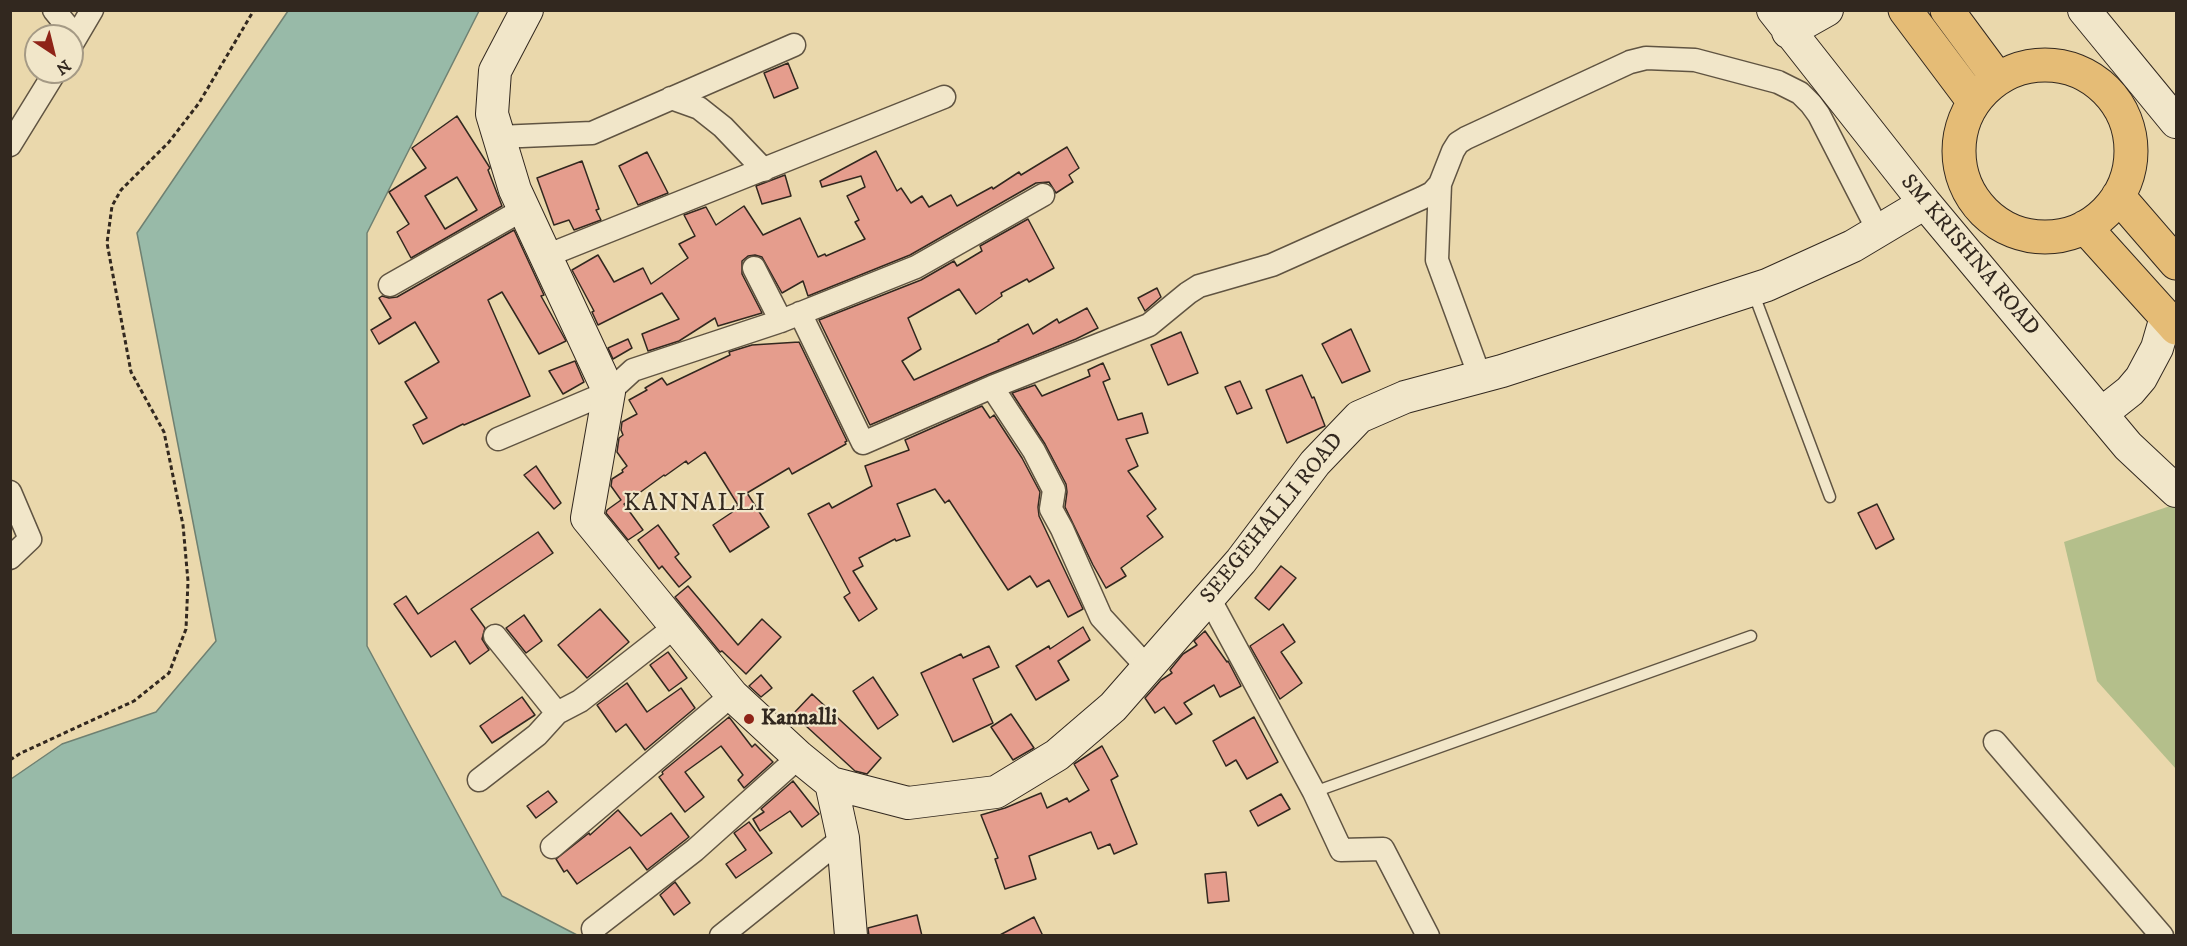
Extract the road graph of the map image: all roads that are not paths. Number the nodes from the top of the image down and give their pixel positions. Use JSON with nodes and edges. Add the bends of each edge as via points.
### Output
{"nodes":[{"id":1,"x":54,"y":10,"type":"edge"},
{"id":2,"x":92,"y":10,"type":"edge"},
{"id":3,"x":527,"y":10,"type":"edge"},
{"id":4,"x":1827,"y":10,"type":"edge"},
{"id":5,"x":1905,"y":10,"type":"edge"},
{"id":6,"x":1947,"y":10,"type":"edge"},
{"id":7,"x":2084,"y":10,"type":"edge"},
{"id":8,"x":1781,"y":21,"type":"edge"},
{"id":9,"x":63,"y":24,"type":"edge"},
{"id":10,"x":84,"y":24,"type":"edge"},
{"id":11,"x":794,"y":45,"type":"dead end"},
{"id":12,"x":1998,"y":78,"type":"junction"},
{"id":13,"x":46,"y":84,"type":"edge"},
{"id":14,"x":2165,"y":89,"type":"edge"},
{"id":15,"x":944,"y":97,"type":"dead end"},
{"id":16,"x":671,"y":98,"type":"junction"},
{"id":17,"x":1974,"y":102,"type":"junction"},
{"id":18,"x":2176,"y":122,"type":"edge"},
{"id":19,"x":14,"y":129,"type":"edge"},
{"id":20,"x":498,"y":137,"type":"junction"},
{"id":21,"x":764,"y":170,"type":"junction"},
{"id":22,"x":1440,"y":184,"type":"junction"},
{"id":23,"x":1043,"y":195,"type":"dead end"},
{"id":24,"x":2118,"y":196,"type":"junction"},
{"id":25,"x":1924,"y":204,"type":"junction"},
{"id":26,"x":524,"y":209,"type":"junction"},
{"id":27,"x":2085,"y":227,"type":"junction"},
{"id":28,"x":1878,"y":231,"type":"junction"},
{"id":29,"x":546,"y":256,"type":"junction"},
{"id":30,"x":2176,"y":263,"type":"edge"},
{"id":31,"x":754,"y":268,"type":"dead end"},
{"id":32,"x":390,"y":285,"type":"dead end"},
{"id":33,"x":1752,"y":290,"type":"junction"},
{"id":34,"x":790,"y":317,"type":"junction"},
{"id":35,"x":2171,"y":322,"type":"edge"},
{"id":36,"x":1480,"y":377,"type":"junction"},
{"id":37,"x":992,"y":387,"type":"junction"},
{"id":38,"x":609,"y":392,"type":"junction"},
{"id":39,"x":2101,"y":414,"type":"junction"},
{"id":40,"x":498,"y":439,"type":"dead end"},
{"id":41,"x":2128,"y":446,"type":"junction"},
{"id":42,"x":2176,"y":467,"type":"edge"},
{"id":43,"x":2176,"y":491,"type":"edge"},
{"id":44,"x":10,"y":492,"type":"edge"},
{"id":45,"x":1830,"y":497,"type":"dead end"},
{"id":46,"x":10,"y":558,"type":"edge"},
{"id":47,"x":1209,"y":598,"type":"junction"},
{"id":48,"x":676,"y":626,"type":"junction"},
{"id":49,"x":495,"y":636,"type":"dead end"},
{"id":50,"x":1751,"y":636,"type":"dead end"},
{"id":51,"x":1147,"y":667,"type":"junction"},
{"id":52,"x":732,"y":695,"type":"junction"},
{"id":53,"x":557,"y":713,"type":"junction"},
{"id":54,"x":1995,"y":742,"type":"dead end"},
{"id":55,"x":799,"y":757,"type":"junction"},
{"id":56,"x":479,"y":780,"type":"dead end"},
{"id":57,"x":831,"y":783,"type":"junction"},
{"id":58,"x":1314,"y":792,"type":"junction"},
{"id":59,"x":843,"y":838,"type":"junction"},
{"id":60,"x":552,"y":847,"type":"dead end"},
{"id":61,"x":593,"y":929,"type":"dead end"},
{"id":62,"x":721,"y":936,"type":"edge"},
{"id":63,"x":851,"y":936,"type":"edge"},
{"id":64,"x":1428,"y":936,"type":"edge"},
{"id":65,"x":2162,"y":936,"type":"edge"}],
"edges":[{"from":1,"to":9,"type":"street"},
{"from":2,"to":10,"type":"street"},
{"from":3,"to":20,"type":"street","via":[[495,71],[492,114]]},
{"from":4,"to":8,"type":"street"},
{"from":5,"to":17,"type":"highway"},
{"from":6,"to":12,"type":"highway"},
{"from":7,"to":14,"type":"street"},
{"from":8,"to":25,"type":"street","name":"SM KRISHNA ROAD"},
{"from":11,"to":16,"type":"street"},
{"from":12,"to":17,"type":"highway"},
{"from":12,"to":24,"type":"highway","via":[[2025,67],[2057,65],[2101,85],[2121,108],[2131,138],[2130,170]]},
{"from":13,"to":19,"type":"street"},
{"from":14,"to":18,"type":"street"},
{"from":15,"to":21,"type":"street"},
{"from":16,"to":20,"type":"street","via":[[592,133]]},
{"from":16,"to":21,"type":"street","via":[[699,108]]},
{"from":17,"to":27,"type":"highway","via":[[1965,119],[1958,151],[1964,182],[1980,209],[2005,228],[2035,237],[2067,234]]},
{"from":20,"to":26,"type":"street"},
{"from":21,"to":29,"type":"street"},
{"from":22,"to":28,"type":"street","via":[[1453,151],[1466,138],[1630,62],[1664,57],[1695,60],[1778,82],[1800,93],[1819,115]]},
{"from":22,"to":36,"type":"street","via":[[1437,260]]},
{"from":22,"to":37,"type":"street","via":[[1422,198],[1281,261],[1199,286],[1149,325]]},
{"from":23,"to":34,"type":"street","via":[[916,267]]},
{"from":24,"to":27,"type":"highway","via":[[2107,211]]},
{"from":24,"to":30,"type":"highway"},
{"from":25,"to":28,"type":"street","name":"SEEGEHALLI ROAD"},
{"from":25,"to":39,"type":"street","name":"SM KRISHNA ROAD"},
{"from":26,"to":29,"type":"street"},
{"from":26,"to":32,"type":"street"},
{"from":27,"to":35,"type":"highway"},
{"from":28,"to":33,"type":"street","name":"SEEGEHALLI ROAD"},
{"from":29,"to":38,"type":"street"},
{"from":31,"to":34,"type":"street"},
{"from":33,"to":36,"type":"street","name":"SEEGEHALLI ROAD"},
{"from":33,"to":45,"type":"lane"},
{"from":34,"to":37,"type":"street","via":[[862,443]]},
{"from":34,"to":38,"type":"street","via":[[633,370]]},
{"from":35,"to":39,"type":"street","via":[[2146,370],[2130,391]]},
{"from":36,"to":47,"type":"street","name":"SEEGEHALLI ROAD","via":[[1406,398],[1359,417],[1315,463]]},
{"from":37,"to":51,"type":"street","via":[[1054,490],[1051,509],[1101,617]]},
{"from":38,"to":40,"type":"street"},
{"from":38,"to":48,"type":"street","via":[[587,518]]},
{"from":39,"to":41,"type":"street","name":"SM KRISHNA ROAD"},
{"from":41,"to":42,"type":"street"},
{"from":41,"to":43,"type":"street","name":"SM KRISHNA ROAD"},
{"from":44,"to":46,"type":"street","via":[[30,539]]},
{"from":47,"to":51,"type":"street","name":"SEEGEHALLI ROAD"},
{"from":47,"to":58,"type":"street"},
{"from":48,"to":52,"type":"street"},
{"from":48,"to":53,"type":"street","via":[[580,701]]},
{"from":49,"to":53,"type":"street"},
{"from":50,"to":58,"type":"lane"},
{"from":51,"to":57,"type":"street","name":"SEEGEHALLI ROAD","via":[[1113,707],[1057,755],[996,792],[908,803]]},
{"from":52,"to":55,"type":"street"},
{"from":52,"to":60,"type":"street"},
{"from":53,"to":56,"type":"street","via":[[537,735]]},
{"from":54,"to":65,"type":"street"},
{"from":55,"to":57,"type":"street"},
{"from":55,"to":61,"type":"street","via":[[695,850]]},
{"from":57,"to":59,"type":"street"},
{"from":58,"to":64,"type":"street","via":[[1341,850],[1383,849]]},
{"from":59,"to":62,"type":"street"},
{"from":59,"to":63,"type":"street"}]}
